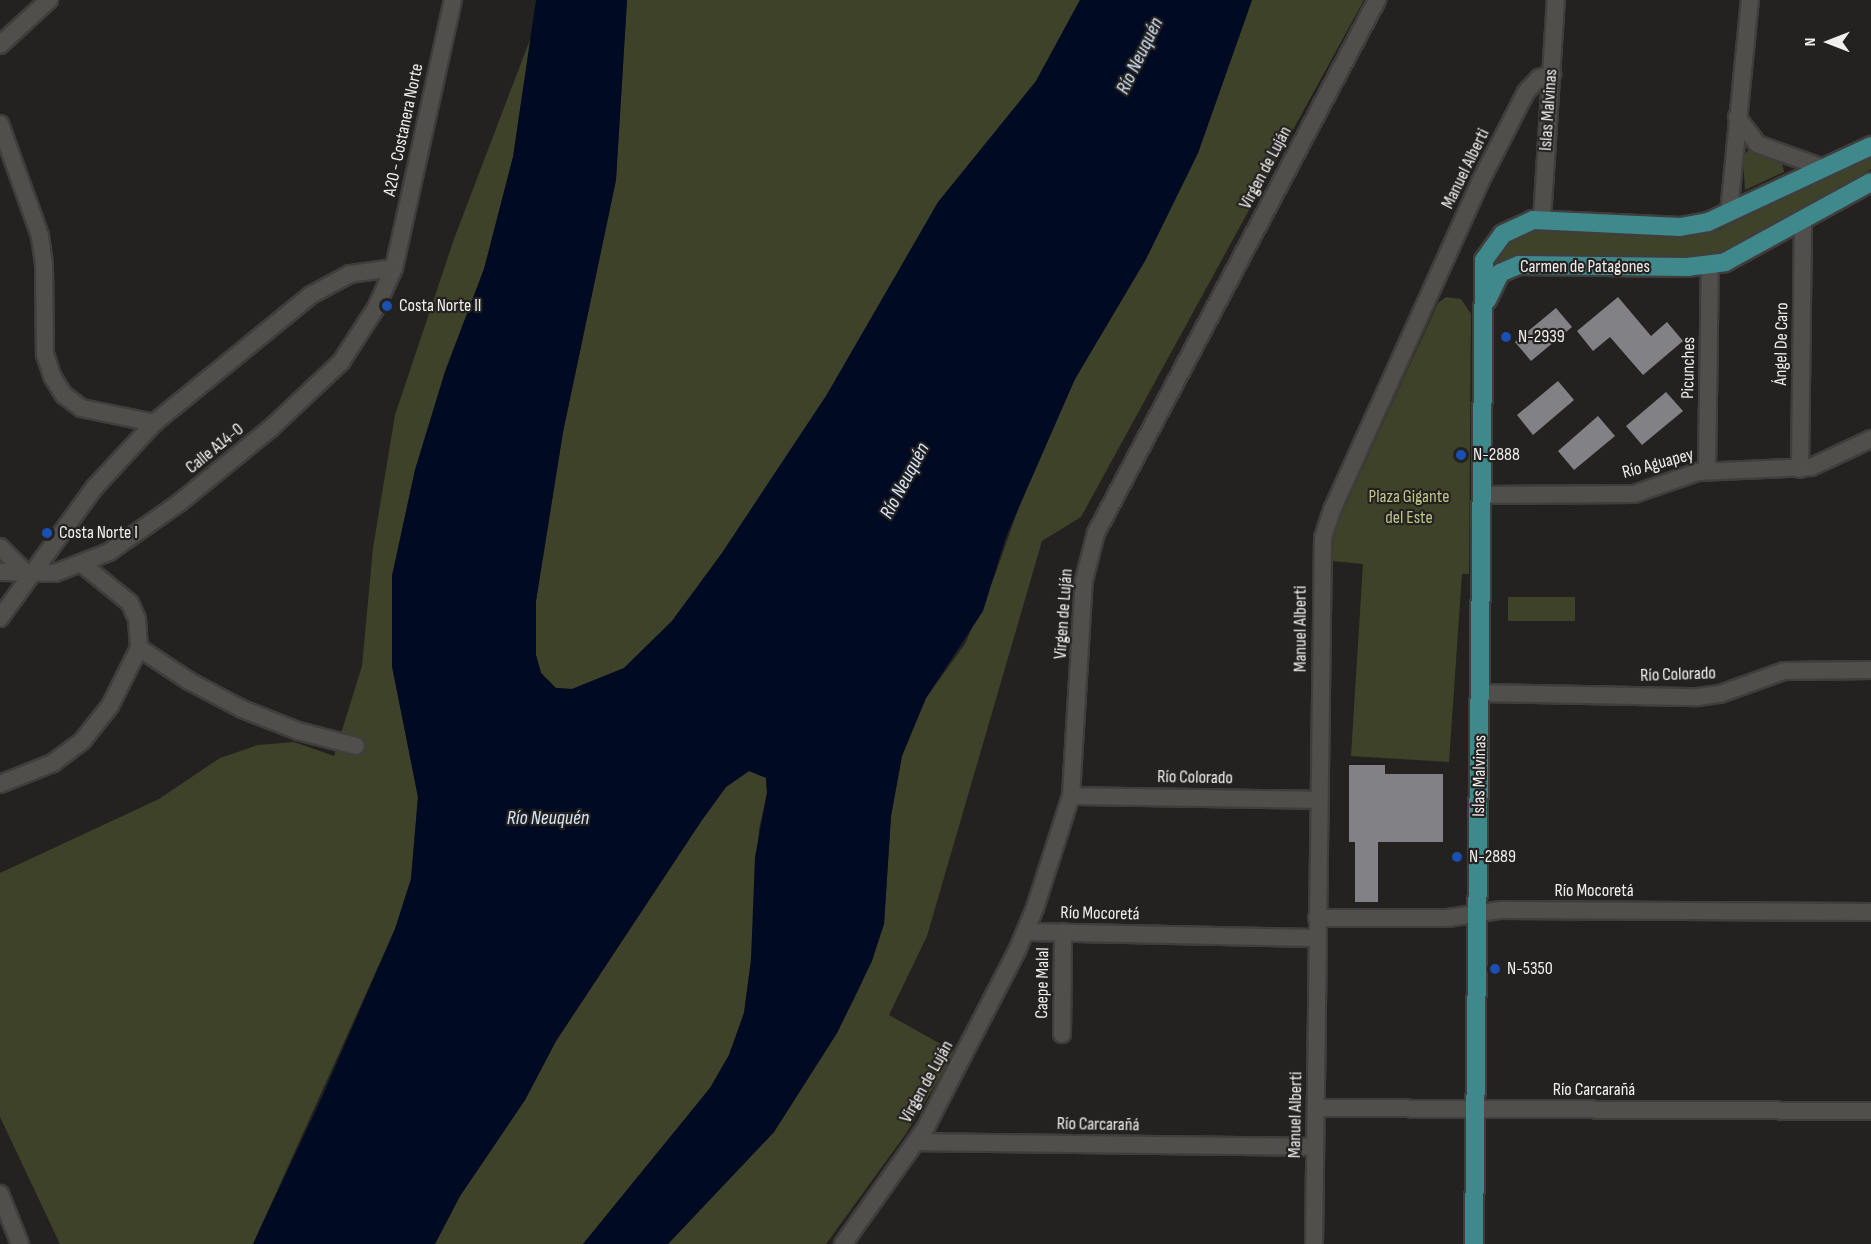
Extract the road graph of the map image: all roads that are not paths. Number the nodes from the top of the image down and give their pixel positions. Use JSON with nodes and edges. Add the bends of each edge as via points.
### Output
{"nodes":[{"id":1,"x":49,"y":0,"type":"edge"},
{"id":2,"x":453,"y":0,"type":"edge"},
{"id":3,"x":1377,"y":0,"type":"edge"},
{"id":4,"x":1556,"y":0,"type":"edge"},
{"id":5,"x":1750,"y":0,"type":"edge"},
{"id":6,"x":0,"y":45,"type":"edge"},
{"id":7,"x":1552,"y":74,"type":"junction"},
{"id":8,"x":1737,"y":117,"type":"junction"},
{"id":9,"x":0,"y":124,"type":"edge"},
{"id":10,"x":1871,"y":146,"type":"edge"},
{"id":11,"x":1821,"y":167,"type":"junction"},
{"id":12,"x":1871,"y":182,"type":"edge"},
{"id":13,"x":1729,"y":213,"type":"junction"},
{"id":14,"x":1542,"y":220,"type":"junction"},
{"id":15,"x":1803,"y":220,"type":"junction"},
{"id":16,"x":1710,"y":265,"type":"junction"},
{"id":17,"x":394,"y":268,"type":"junction"},
{"id":18,"x":1485,"y":308,"type":"junction"},
{"id":19,"x":153,"y":423,"type":"junction"},
{"id":20,"x":1871,"y":439,"type":"edge"},
{"id":21,"x":1800,"y":469,"type":"junction"},
{"id":22,"x":1707,"y":471,"type":"junction"},
{"id":23,"x":1484,"y":495,"type":"junction"},
{"id":24,"x":0,"y":547,"type":"edge"},
{"id":25,"x":82,"y":564,"type":"junction"},
{"id":26,"x":0,"y":572,"type":"edge"},
{"id":27,"x":28,"y":575,"type":"junction"},
{"id":28,"x":0,"y":618,"type":"edge"},
{"id":29,"x":140,"y":648,"type":"junction"},
{"id":30,"x":1871,"y":670,"type":"edge"},
{"id":31,"x":1482,"y":693,"type":"junction"},
{"id":32,"x":356,"y":746,"type":"dead end"},
{"id":33,"x":0,"y":784,"type":"edge"},
{"id":34,"x":1071,"y":796,"type":"junction"},
{"id":35,"x":1319,"y":800,"type":"junction"},
{"id":36,"x":1871,"y":912,"type":"edge"},
{"id":37,"x":1478,"y":913,"type":"junction"},
{"id":38,"x":1317,"y":918,"type":"junction"},
{"id":39,"x":1026,"y":932,"type":"junction"},
{"id":40,"x":1063,"y":932,"type":"junction"},
{"id":41,"x":1317,"y":938,"type":"junction"},
{"id":42,"x":1062,"y":1034,"type":"dead end"},
{"id":43,"x":1316,"y":1108,"type":"junction"},
{"id":44,"x":1476,"y":1108,"type":"junction"},
{"id":45,"x":1871,"y":1111,"type":"edge"},
{"id":46,"x":916,"y":1143,"type":"junction"},
{"id":47,"x":1315,"y":1147,"type":"junction"},
{"id":48,"x":0,"y":1194,"type":"edge"},
{"id":49,"x":20,"y":1244,"type":"edge"},
{"id":50,"x":843,"y":1244,"type":"edge"},
{"id":51,"x":1314,"y":1244,"type":"edge"},
{"id":52,"x":1474,"y":1244,"type":"edge"}],
"edges":[{"from":1,"to":6,"type":"street"},
{"from":2,"to":17,"type":"street","name":"A20 - Costanera Norte"},
{"from":3,"to":34,"type":"street","name":"Virgen de Luján","via":[[1094,540],[1084,580]]},
{"from":4,"to":7,"type":"street","name":"Islas Malvinas"},
{"from":5,"to":8,"type":"street"},
{"from":7,"to":14,"type":"street","name":"Islas Malvinas"},
{"from":7,"to":35,"type":"street","name":"Manuel Alberti","via":[[1530,86],[1507,129],[1327,522],[1321,560]]},
{"from":8,"to":11,"type":"street","via":[[1757,144]]},
{"from":8,"to":13,"type":"street"},
{"from":9,"to":19,"type":"street","via":[[40,236],[45,354],[52,376],[64,394],[81,408]]},
{"from":10,"to":11,"type":"main road"},
{"from":11,"to":13,"type":"main road"},
{"from":12,"to":15,"type":"main road","name":"Carmen de Patagones"},
{"from":13,"to":14,"type":"main road","via":[[1680,227]]},
{"from":14,"to":18,"type":"main road","via":[[1512,228],[1489,250],[1483,270]]},
{"from":15,"to":16,"type":"main road","name":"Carmen de Patagones","via":[[1737,257]]},
{"from":15,"to":21,"type":"street","name":"Ángel De Caro"},
{"from":16,"to":18,"type":"main road","name":"Carmen de Patagones","via":[[1519,265],[1508,268],[1493,281]]},
{"from":16,"to":22,"type":"street","name":"Picunches"},
{"from":17,"to":19,"type":"street","via":[[350,274],[311,295]]},
{"from":17,"to":25,"type":"street","name":"Calle A14-0","via":[[361,335],[313,390],[179,503],[109,552]]},
{"from":18,"to":23,"type":"main road","name":"Islas Malvinas"},
{"from":19,"to":27,"type":"street","via":[[109,471]]},
{"from":20,"to":21,"type":"street","name":"Río Aguapey","via":[[1822,464]]},
{"from":21,"to":22,"type":"street","name":"Río Aguapey"},
{"from":22,"to":23,"type":"street","name":"Río Aguapey","via":[[1688,473],[1625,495]]},
{"from":23,"to":31,"type":"main road","name":"Islas Malvinas"},
{"from":24,"to":27,"type":"street"},
{"from":25,"to":27,"type":"street","name":"Calle A14-0","via":[[56,573]]},
{"from":25,"to":29,"type":"street","via":[[130,603],[137,619]]},
{"from":26,"to":27,"type":"street","name":"Calle A14-0"},
{"from":27,"to":28,"type":"street"},
{"from":29,"to":32,"type":"street","via":[[189,681],[242,709],[298,731]]},
{"from":29,"to":33,"type":"street","via":[[110,706],[84,740],[53,763]]},
{"from":30,"to":31,"type":"street","name":"Río Colorado","via":[[1784,671],[1720,694],[1698,697]]},
{"from":31,"to":37,"type":"main road","name":"Islas Malvinas"},
{"from":34,"to":35,"type":"street","name":"Río Colorado"},
{"from":34,"to":39,"type":"street","name":"Virgen de Luján"},
{"from":35,"to":38,"type":"street","name":"Manuel Alberti"},
{"from":36,"to":37,"type":"street","name":"Río Mocoretá"},
{"from":37,"to":38,"type":"street","name":"Río Mocoretá","via":[[1441,918]]},
{"from":37,"to":44,"type":"main road","name":"Islas Malvinas"},
{"from":38,"to":41,"type":"street","name":"Manuel Alberti"},
{"from":39,"to":40,"type":"street","name":"Río Mocoretá"},
{"from":39,"to":46,"type":"street","name":"Virgen de Luján"},
{"from":40,"to":41,"type":"street","name":"Río Mocoretá"},
{"from":40,"to":42,"type":"street","name":"Caepe Malal"},
{"from":41,"to":43,"type":"street","name":"Manuel Alberti"},
{"from":43,"to":44,"type":"street","name":"Río Carcarañá"},
{"from":43,"to":47,"type":"street","name":"Manuel Alberti"},
{"from":44,"to":45,"type":"street","name":"Río Carcarañá"},
{"from":44,"to":52,"type":"main road","name":"Islas Malvinas"},
{"from":46,"to":47,"type":"street","name":"Río Carcarañá"},
{"from":46,"to":50,"type":"street","name":"Virgen de Luján"},
{"from":47,"to":51,"type":"street","name":"Manuel Alberti"},
{"from":48,"to":49,"type":"street"}]}
